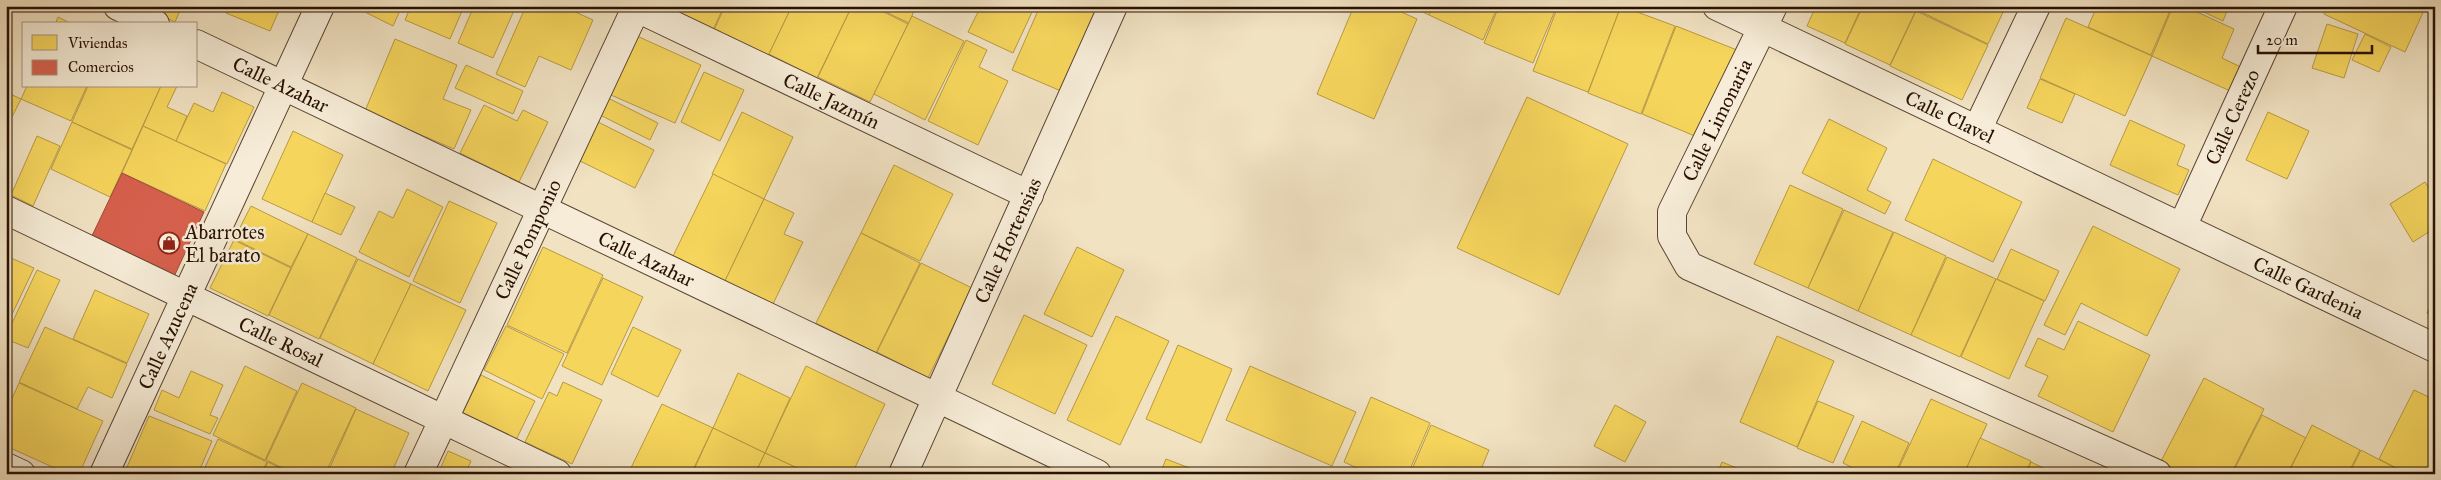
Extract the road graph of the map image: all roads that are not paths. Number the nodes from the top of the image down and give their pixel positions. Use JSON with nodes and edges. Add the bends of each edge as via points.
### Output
{"nodes":[{"id":1,"x":118,"y":6,"type":"edge"},
{"id":2,"x":320,"y":6,"type":"edge"},
{"id":3,"x":1113,"y":6,"type":"edge"},
{"id":4,"x":1717,"y":6,"type":"edge"},
{"id":5,"x":2036,"y":6,"type":"edge"},
{"id":6,"x":2283,"y":6,"type":"edge"},
{"id":7,"x":635,"y":7,"type":"edge"},
{"id":8,"x":1768,"y":17,"type":"edge"},
{"id":9,"x":151,"y":22,"type":"edge"},
{"id":10,"x":198,"y":45,"type":"edge"},
{"id":11,"x":283,"y":85,"type":"junction"},
{"id":12,"x":1977,"y":130,"type":"junction"},
{"id":13,"x":1029,"y":195,"type":"junction"},
{"id":14,"x":542,"y":209,"type":"junction"},
{"id":15,"x":6,"y":210,"type":"edge"},
{"id":16,"x":2182,"y":227,"type":"junction"},
{"id":17,"x":186,"y":295,"type":"junction"},
{"id":18,"x":2435,"y":348,"type":"edge"},
{"id":19,"x":937,"y":398,"type":"junction"},
{"id":20,"x":443,"y":419,"type":"junction"},
{"id":21,"x":6,"y":466,"type":"edge"},
{"id":22,"x":21,"y":474,"type":"edge"},
{"id":23,"x":104,"y":474,"type":"edge"},
{"id":24,"x":418,"y":474,"type":"edge"},
{"id":25,"x":556,"y":474,"type":"edge"},
{"id":26,"x":903,"y":474,"type":"edge"},
{"id":27,"x":1097,"y":474,"type":"edge"},
{"id":28,"x":2157,"y":474,"type":"edge"}],
"edges":[{"from":1,"to":9,"type":"street"},
{"from":2,"to":11,"type":"street","name":"Calle Azucena"},
{"from":3,"to":13,"type":"street","name":"Calle Hortensias"},
{"from":4,"to":8,"type":"street","name":"Calle Clavel"},
{"from":5,"to":12,"type":"street"},
{"from":6,"to":16,"type":"street","name":"Calle Cerezo"},
{"from":7,"to":13,"type":"street","name":"Calle Jazmín"},
{"from":7,"to":14,"type":"street","name":"Calle Pomponio"},
{"from":8,"to":12,"type":"street","name":"Calle Clavel"},
{"from":8,"to":28,"type":"street","name":"Calle Limonaria","via":[[1672,212],[1672,236],[1690,266]]},
{"from":10,"to":11,"type":"street","name":"Calle Azahar"},
{"from":11,"to":14,"type":"street","name":"Calle Azahar"},
{"from":11,"to":17,"type":"street","name":"Calle Azucena"},
{"from":12,"to":16,"type":"street","name":"Calle Clavel"},
{"from":13,"to":19,"type":"street","name":"Calle Hortensias"},
{"from":14,"to":19,"type":"street","name":"Calle Azahar"},
{"from":14,"to":20,"type":"street","name":"Calle Pomponio"},
{"from":15,"to":17,"type":"street","name":"Calle Rosal"},
{"from":16,"to":18,"type":"street","name":"Calle Gardenia"},
{"from":17,"to":20,"type":"street","name":"Calle Rosal"},
{"from":17,"to":23,"type":"street","name":"Calle Azucena"},
{"from":19,"to":26,"type":"street","name":"Calle Hortensias"},
{"from":19,"to":27,"type":"street","name":"Calle Azahar"},
{"from":20,"to":24,"type":"street","name":"Calle Pomponio"},
{"from":20,"to":25,"type":"street","name":"Calle Rosal"},
{"from":21,"to":22,"type":"street"}]}
